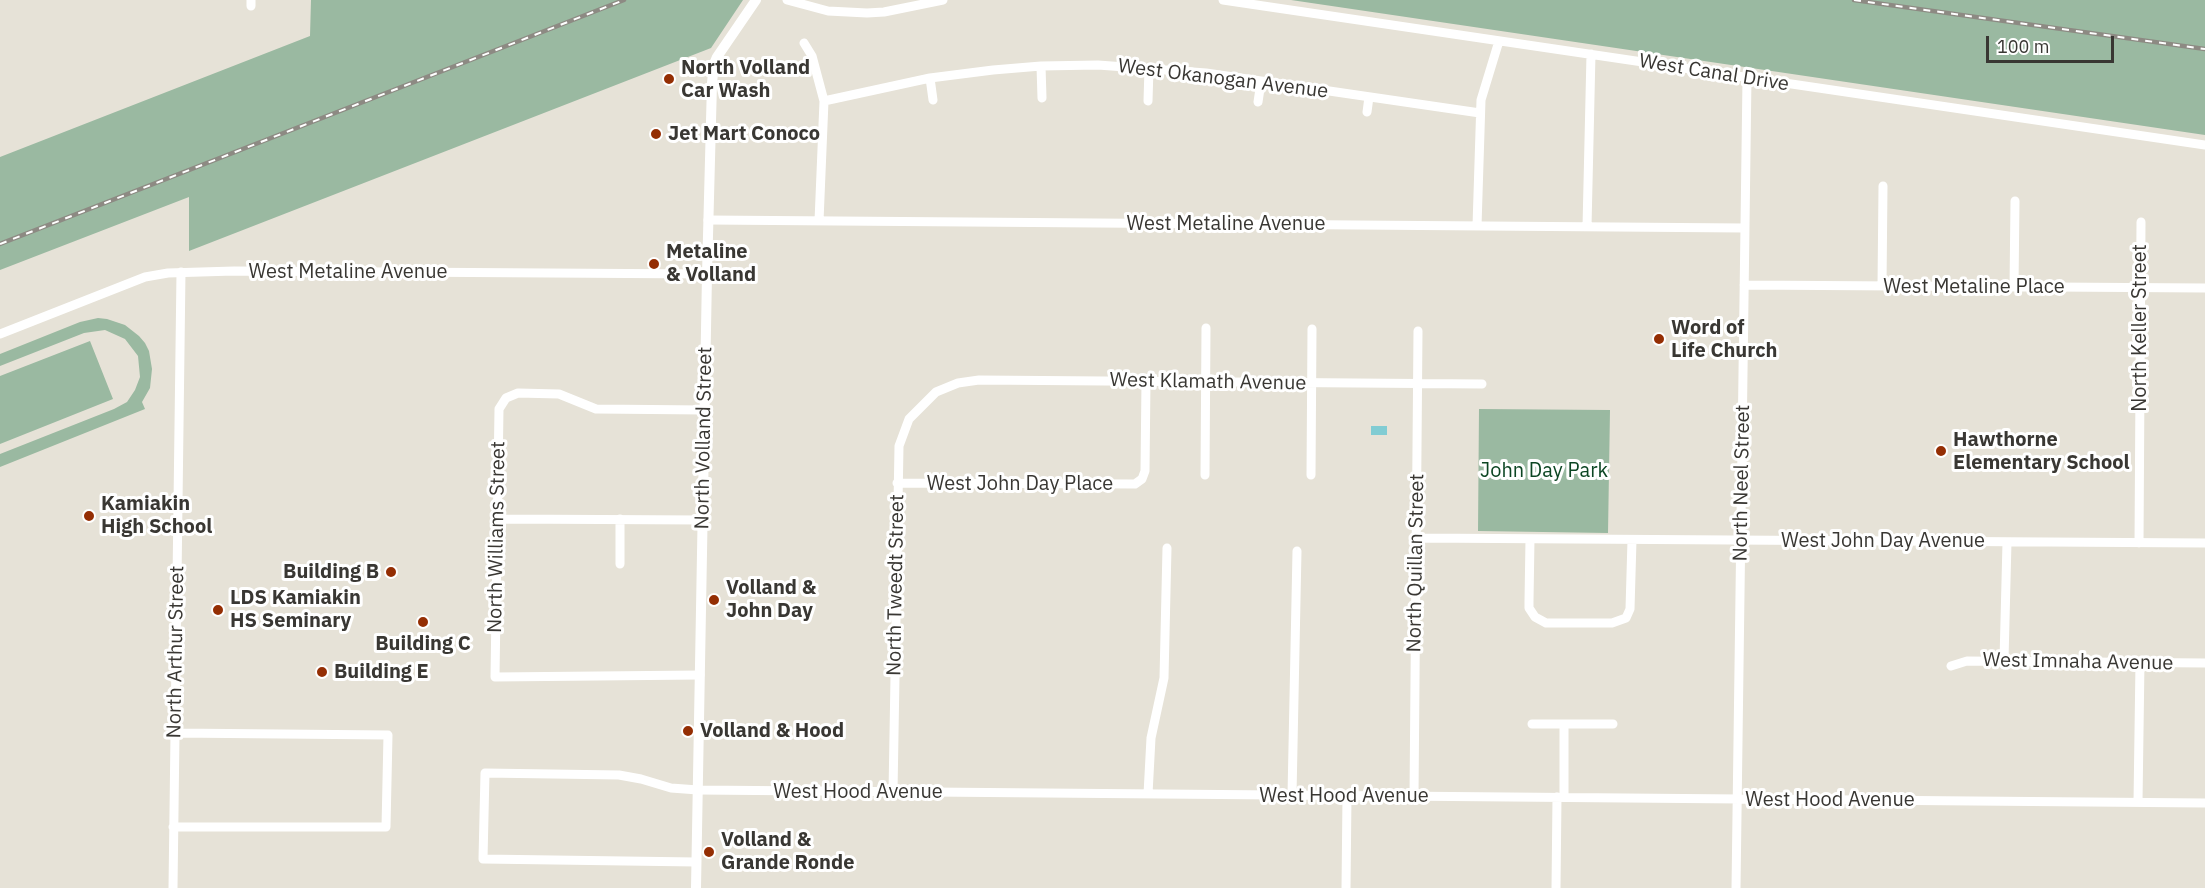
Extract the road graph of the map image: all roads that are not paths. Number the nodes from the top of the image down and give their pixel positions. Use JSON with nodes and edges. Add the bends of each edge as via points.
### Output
{"nodes":[{"id":1,"x":756,"y":0,"type":"edge"},
{"id":2,"x":787,"y":0,"type":"edge"},
{"id":3,"x":943,"y":0,"type":"edge"},
{"id":4,"x":1223,"y":0,"type":"edge"},
{"id":5,"x":1499,"y":41,"type":"junction"},
{"id":6,"x":804,"y":43,"type":"dead end"},
{"id":7,"x":1591,"y":54,"type":"junction"},
{"id":8,"x":1041,"y":66,"type":"junction"},
{"id":9,"x":1149,"y":68,"type":"junction"},
{"id":10,"x":930,"y":78,"type":"junction"},
{"id":11,"x":1747,"y":78,"type":"junction"},
{"id":12,"x":1261,"y":81,"type":"junction"},
{"id":13,"x":1042,"y":98,"type":"dead end"},
{"id":14,"x":1369,"y":98,"type":"junction"},
{"id":15,"x":933,"y":100,"type":"dead end"},
{"id":16,"x":824,"y":101,"type":"junction"},
{"id":17,"x":1148,"y":101,"type":"dead end"},
{"id":18,"x":1258,"y":102,"type":"dead end"},
{"id":19,"x":1367,"y":112,"type":"dead end"},
{"id":20,"x":1480,"y":113,"type":"junction"},
{"id":21,"x":2205,"y":145,"type":"edge"},
{"id":22,"x":1883,"y":186,"type":"dead end"},
{"id":23,"x":2015,"y":201,"type":"dead end"},
{"id":24,"x":708,"y":220,"type":"junction"},
{"id":25,"x":819,"y":220,"type":"junction"},
{"id":26,"x":2141,"y":222,"type":"dead end"},
{"id":27,"x":1477,"y":226,"type":"junction"},
{"id":28,"x":1587,"y":227,"type":"junction"},
{"id":29,"x":1744,"y":228,"type":"junction"},
{"id":30,"x":181,"y":272,"type":"junction"},
{"id":31,"x":707,"y":274,"type":"junction"},
{"id":32,"x":1744,"y":285,"type":"junction"},
{"id":33,"x":1882,"y":286,"type":"junction"},
{"id":34,"x":2014,"y":287,"type":"junction"},
{"id":35,"x":2141,"y":288,"type":"junction"},
{"id":36,"x":2205,"y":288,"type":"edge"},
{"id":37,"x":1206,"y":328,"type":"dead end"},
{"id":38,"x":1312,"y":329,"type":"dead end"},
{"id":39,"x":1418,"y":331,"type":"dead end"},
{"id":40,"x":0,"y":334,"type":"edge"},
{"id":41,"x":1146,"y":381,"type":"junction"},
{"id":42,"x":1206,"y":382,"type":"junction"},
{"id":43,"x":1311,"y":383,"type":"junction"},
{"id":44,"x":1418,"y":383,"type":"junction"},
{"id":45,"x":1482,"y":384,"type":"dead end"},
{"id":46,"x":936,"y":392,"type":"joint"},
{"id":47,"x":705,"y":410,"type":"junction"},
{"id":48,"x":1205,"y":475,"type":"dead end"},
{"id":49,"x":1311,"y":475,"type":"dead end"},
{"id":50,"x":897,"y":483,"type":"junction"},
{"id":51,"x":499,"y":519,"type":"junction"},
{"id":52,"x":620,"y":519,"type":"junction"},
{"id":53,"x":703,"y":520,"type":"junction"},
{"id":54,"x":1416,"y":538,"type":"junction"},
{"id":55,"x":1530,"y":539,"type":"junction"},
{"id":56,"x":1632,"y":540,"type":"junction"},
{"id":57,"x":1740,"y":540,"type":"junction"},
{"id":58,"x":2007,"y":542,"type":"junction"},
{"id":59,"x":2139,"y":543,"type":"junction"},
{"id":60,"x":2205,"y":543,"type":"edge"},
{"id":61,"x":1167,"y":548,"type":"dead end"},
{"id":62,"x":1297,"y":551,"type":"dead end"},
{"id":63,"x":620,"y":564,"type":"dead end"},
{"id":64,"x":2004,"y":660,"type":"junction"},
{"id":65,"x":2140,"y":662,"type":"junction"},
{"id":66,"x":2205,"y":663,"type":"edge"},
{"id":67,"x":1952,"y":666,"type":"dead end"},
{"id":68,"x":700,"y":675,"type":"junction"},
{"id":69,"x":1532,"y":724,"type":"dead end"},
{"id":70,"x":1564,"y":724,"type":"junction"},
{"id":71,"x":1613,"y":724,"type":"dead end"},
{"id":72,"x":175,"y":734,"type":"junction"},
{"id":73,"x":698,"y":790,"type":"junction"},
{"id":74,"x":893,"y":792,"type":"junction"},
{"id":75,"x":1148,"y":794,"type":"junction"},
{"id":76,"x":1292,"y":795,"type":"junction"},
{"id":77,"x":1347,"y":796,"type":"junction"},
{"id":78,"x":1414,"y":796,"type":"junction"},
{"id":79,"x":1560,"y":797,"type":"junction"},
{"id":80,"x":1736,"y":799,"type":"junction"},
{"id":81,"x":2138,"y":802,"type":"junction"},
{"id":82,"x":2205,"y":802,"type":"edge"},
{"id":83,"x":173,"y":828,"type":"junction"},
{"id":84,"x":696,"y":862,"type":"junction"},
{"id":85,"x":173,"y":888,"type":"edge"},
{"id":86,"x":696,"y":888,"type":"edge"},
{"id":87,"x":1346,"y":888,"type":"edge"},
{"id":88,"x":1556,"y":888,"type":"edge"},
{"id":89,"x":1736,"y":888,"type":"edge"}],
"edges":[{"from":1,"to":24,"type":"main road","name":"North Volland Street","via":[[714,64]]},
{"from":2,"to":3,"type":"street","via":[[828,11],[867,13]]},
{"from":4,"to":5,"type":"street","name":"West Canal Drive"},
{"from":5,"to":7,"type":"street","name":"West Canal Drive"},
{"from":5,"to":20,"type":"street"},
{"from":6,"to":16,"type":"street","via":[[812,56]]},
{"from":7,"to":11,"type":"street","name":"West Canal Drive"},
{"from":7,"to":28,"type":"street"},
{"from":8,"to":9,"type":"street","name":"West Okanogan Avenue"},
{"from":8,"to":10,"type":"street","name":"West Okanogan Avenue"},
{"from":8,"to":13,"type":"street"},
{"from":9,"to":12,"type":"street","name":"West Okanogan Avenue"},
{"from":9,"to":17,"type":"street"},
{"from":10,"to":15,"type":"street"},
{"from":10,"to":16,"type":"street","name":"West Okanogan Avenue"},
{"from":11,"to":21,"type":"street","name":"West Canal Drive"},
{"from":11,"to":29,"type":"street","name":"North Neel Street"},
{"from":12,"to":14,"type":"street","name":"West Okanogan Avenue"},
{"from":12,"to":18,"type":"street"},
{"from":14,"to":19,"type":"street"},
{"from":14,"to":20,"type":"street","name":"West Okanogan Avenue"},
{"from":16,"to":25,"type":"street"},
{"from":20,"to":27,"type":"street"},
{"from":22,"to":33,"type":"street"},
{"from":23,"to":34,"type":"street"},
{"from":24,"to":25,"type":"street","name":"West Metaline Avenue"},
{"from":24,"to":31,"type":"main road","name":"North Volland Street"},
{"from":25,"to":27,"type":"street","name":"West Metaline Avenue"},
{"from":26,"to":35,"type":"street","name":"North Keller Street"},
{"from":27,"to":28,"type":"street","name":"West Metaline Avenue"},
{"from":28,"to":29,"type":"street","name":"West Metaline Avenue"},
{"from":29,"to":32,"type":"street","name":"North Neel Street"},
{"from":30,"to":31,"type":"street","name":"West Metaline Avenue"},
{"from":30,"to":40,"type":"street","name":"West Metaline Avenue","via":[[145,277]]},
{"from":30,"to":72,"type":"street","name":"North Arthur Street"},
{"from":31,"to":47,"type":"main road","name":"North Volland Street"},
{"from":32,"to":33,"type":"street","name":"West Metaline Place"},
{"from":32,"to":57,"type":"street","name":"North Neel Street"},
{"from":33,"to":34,"type":"street","name":"West Metaline Place"},
{"from":34,"to":35,"type":"street","name":"West Metaline Place"},
{"from":35,"to":36,"type":"street","name":"West Metaline Place"},
{"from":35,"to":59,"type":"street","name":"North Keller Street"},
{"from":37,"to":42,"type":"street"},
{"from":38,"to":43,"type":"street"},
{"from":39,"to":44,"type":"street","name":"North Quillan Street"},
{"from":41,"to":42,"type":"street","name":"West Klamath Avenue"},
{"from":41,"to":46,"type":"street","name":"West Klamath Avenue","via":[[971,380]]},
{"from":41,"to":50,"type":"street","name":"West John Day Place","via":[[1145,471],[1142,479],[1131,485]]},
{"from":42,"to":43,"type":"street","name":"West Klamath Avenue"},
{"from":42,"to":48,"type":"street"},
{"from":43,"to":44,"type":"street","name":"West Klamath Avenue"},
{"from":43,"to":49,"type":"street"},
{"from":44,"to":45,"type":"street","name":"West Klamath Avenue"},
{"from":44,"to":54,"type":"street","name":"North Quillan Street"},
{"from":46,"to":50,"type":"street","name":"North Tweedt Street","via":[[909,419],[901,437]]},
{"from":47,"to":51,"type":"street","name":"North Williams Street","via":[[597,409],[553,393],[518,393],[506,398],[499,409]]},
{"from":47,"to":53,"type":"main road","name":"North Volland Street"},
{"from":50,"to":74,"type":"street","name":"North Tweedt Street"},
{"from":51,"to":52,"type":"street"},
{"from":51,"to":68,"type":"street","name":"North Williams Street","via":[[495,677]]},
{"from":52,"to":53,"type":"street"},
{"from":52,"to":63,"type":"street"},
{"from":53,"to":68,"type":"main road","name":"North Volland Street"},
{"from":54,"to":55,"type":"street","name":"West John Day Avenue"},
{"from":54,"to":78,"type":"street","name":"North Quillan Street"},
{"from":55,"to":56,"type":"street","name":"West John Day Avenue"},
{"from":55,"to":56,"type":"street","via":[[1529,608],[1534,617],[1546,623],[1618,622],[1626,618],[1630,609]]},
{"from":56,"to":57,"type":"street","name":"West John Day Avenue"},
{"from":57,"to":58,"type":"street","name":"West John Day Avenue"},
{"from":57,"to":80,"type":"street","name":"North Neel Street"},
{"from":58,"to":59,"type":"street","name":"West John Day Avenue"},
{"from":58,"to":64,"type":"street"},
{"from":59,"to":60,"type":"street","name":"West John Day Avenue"},
{"from":61,"to":75,"type":"street","via":[[1164,678],[1151,738]]},
{"from":62,"to":76,"type":"street"},
{"from":64,"to":65,"type":"street","name":"West Imnaha Avenue"},
{"from":64,"to":67,"type":"street","name":"West Imnaha Avenue","via":[[1966,661]]},
{"from":65,"to":66,"type":"street","name":"West Imnaha Avenue"},
{"from":65,"to":81,"type":"street"},
{"from":68,"to":73,"type":"main road","name":"North Volland Street"},
{"from":69,"to":70,"type":"street"},
{"from":70,"to":71,"type":"street"},
{"from":70,"to":79,"type":"street"},
{"from":72,"to":83,"type":"street","name":"North Arthur Street"},
{"from":72,"to":83,"type":"street","via":[[388,735],[386,827]]},
{"from":73,"to":74,"type":"street","name":"West Hood Avenue"},
{"from":73,"to":84,"type":"main road","name":"North Volland Street"},
{"from":73,"to":84,"type":"street","name":"West Hood Avenue","via":[[670,788],[619,775],[485,773],[483,859]]},
{"from":74,"to":75,"type":"street","name":"West Hood Avenue"},
{"from":75,"to":76,"type":"street","name":"West Hood Avenue"},
{"from":76,"to":77,"type":"street","name":"West Hood Avenue"},
{"from":77,"to":78,"type":"street","name":"West Hood Avenue"},
{"from":77,"to":87,"type":"street"},
{"from":78,"to":79,"type":"street","name":"West Hood Avenue"},
{"from":79,"to":80,"type":"street","name":"West Hood Avenue"},
{"from":79,"to":88,"type":"street"},
{"from":80,"to":81,"type":"street","name":"West Hood Avenue"},
{"from":80,"to":89,"type":"street","name":"North Neel Street"},
{"from":81,"to":82,"type":"street","name":"West Hood Avenue"},
{"from":83,"to":85,"type":"street","name":"North Arthur Street"},
{"from":84,"to":86,"type":"main road","name":"North Volland Street"}]}
